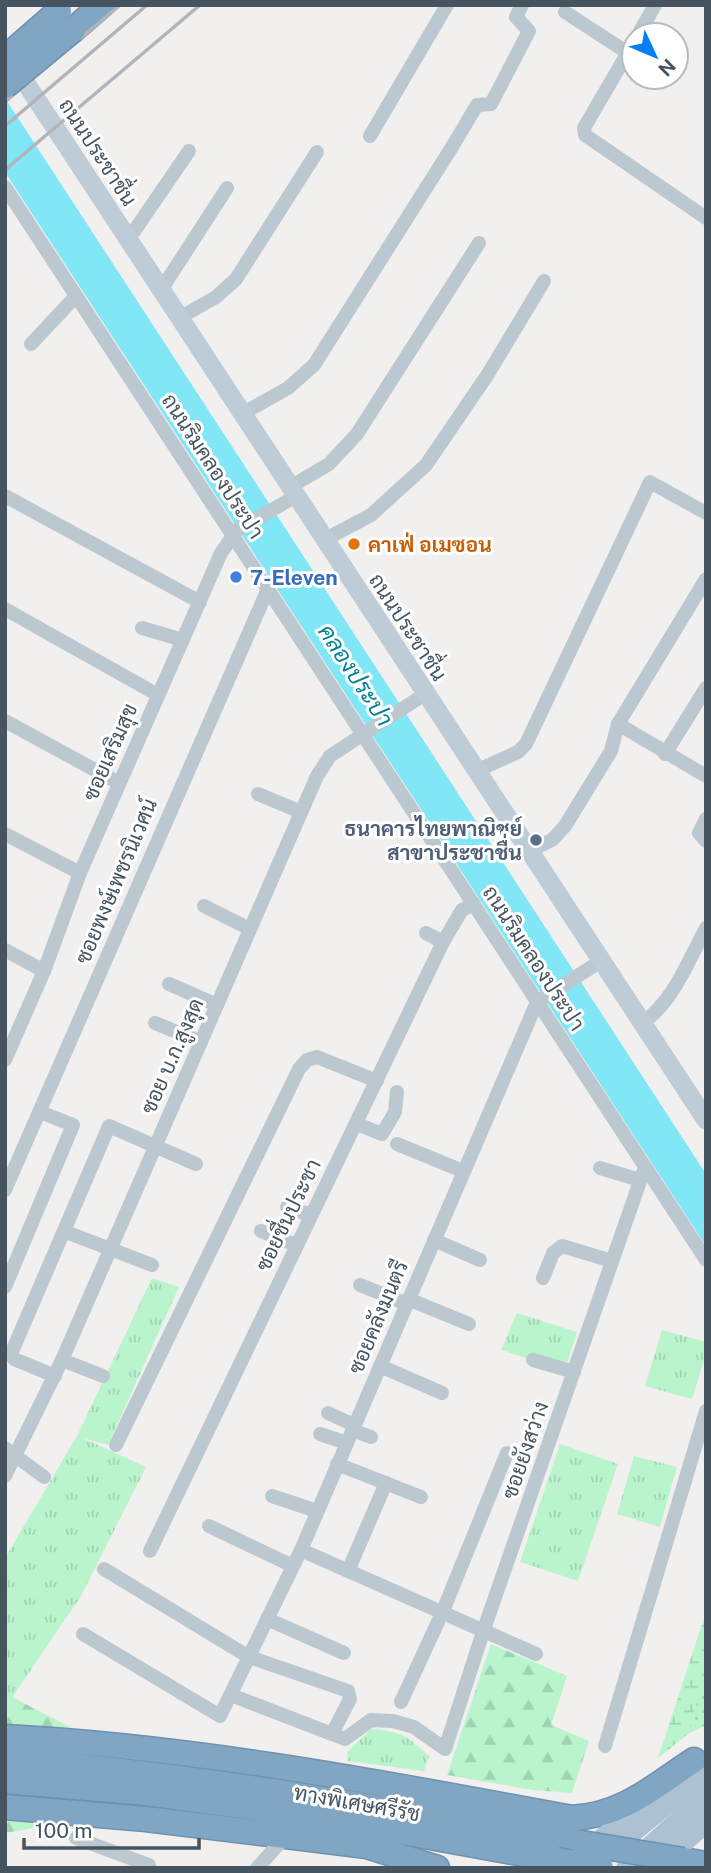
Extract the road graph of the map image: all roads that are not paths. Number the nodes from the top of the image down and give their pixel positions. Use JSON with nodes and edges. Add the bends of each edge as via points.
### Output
{"nodes":[{"id":1,"x":55,"y":5,"type":"edge"},
{"id":2,"x":66,"y":5,"type":"edge"},
{"id":3,"x":102,"y":5,"type":"edge"},
{"id":4,"x":447,"y":5,"type":"edge"},
{"id":5,"x":522,"y":5,"type":"edge"},
{"id":6,"x":655,"y":5,"type":"edge"},
{"id":7,"x":565,"y":12,"type":"dead end"},
{"id":8,"x":646,"y":21,"type":"edge"},
{"id":9,"x":620,"y":41,"type":"edge"},
{"id":10,"x":5,"y":50,"type":"edge"},
{"id":11,"x":5,"y":58,"type":"edge"},
{"id":12,"x":620,"y":66,"type":"edge"},
{"id":13,"x":5,"y":86,"type":"edge"},
{"id":14,"x":370,"y":136,"type":"dead end"},
{"id":15,"x":188,"y":151,"type":"dead end"},
{"id":16,"x":317,"y":152,"type":"dead end"},
{"id":17,"x":5,"y":187,"type":"edge"},
{"id":18,"x":227,"y":188,"type":"dead end"},
{"id":19,"x":706,"y":218,"type":"edge"},
{"id":20,"x":128,"y":240,"type":"junction"},
{"id":21,"x":479,"y":243,"type":"dead end"},
{"id":22,"x":544,"y":281,"type":"dead end"},
{"id":23,"x":160,"y":290,"type":"junction"},
{"id":24,"x":76,"y":296,"type":"junction"},
{"id":25,"x":179,"y":318,"type":"junction"},
{"id":26,"x":31,"y":344,"type":"dead end"},
{"id":27,"x":242,"y":414,"type":"junction"},
{"id":28,"x":293,"y":492,"type":"junction"},
{"id":29,"x":5,"y":496,"type":"edge"},
{"id":30,"x":706,"y":513,"type":"edge"},
{"id":31,"x":234,"y":532,"type":"junction"},
{"id":32,"x":324,"y":540,"type":"junction"},
{"id":33,"x":706,"y":579,"type":"edge"},
{"id":34,"x":268,"y":589,"type":"junction"},
{"id":35,"x":200,"y":601,"type":"junction"},
{"id":36,"x":5,"y":609,"type":"edge"},
{"id":37,"x":142,"y":628,"type":"dead end"},
{"id":38,"x":183,"y":640,"type":"junction"},
{"id":39,"x":706,"y":688,"type":"edge"},
{"id":40,"x":425,"y":694,"type":"junction"},
{"id":41,"x":158,"y":695,"type":"junction"},
{"id":42,"x":5,"y":721,"type":"edge"},
{"id":43,"x":618,"y":724,"type":"junction"},
{"id":44,"x":363,"y":733,"type":"junction"},
{"id":45,"x":665,"y":754,"type":"junction"},
{"id":46,"x":476,"y":771,"type":"junction"},
{"id":47,"x":706,"y":776,"type":"edge"},
{"id":48,"x":119,"y":783,"type":"junction"},
{"id":49,"x":258,"y":794,"type":"dead end"},
{"id":50,"x":301,"y":812,"type":"junction"},
{"id":51,"x":706,"y":819,"type":"edge"},
{"id":52,"x":5,"y":834,"type":"edge"},
{"id":53,"x":706,"y":841,"type":"edge"},
{"id":54,"x":529,"y":851,"type":"junction"},
{"id":55,"x":80,"y":873,"type":"junction"},
{"id":56,"x":474,"y":904,"type":"junction"},
{"id":57,"x":204,"y":906,"type":"dead end"},
{"id":58,"x":706,"y":928,"type":"edge"},
{"id":59,"x":250,"y":929,"type":"junction"},
{"id":60,"x":426,"y":933,"type":"dead end"},
{"id":61,"x":443,"y":942,"type":"junction"},
{"id":62,"x":5,"y":950,"type":"edge"},
{"id":63,"x":594,"y":965,"type":"junction"},
{"id":64,"x":44,"y":971,"type":"junction"},
{"id":65,"x":169,"y":984,"type":"dead end"},
{"id":66,"x":540,"y":1000,"type":"junction"},
{"id":67,"x":217,"y":1005,"type":"junction"},
{"id":68,"x":155,"y":1023,"type":"dead end"},
{"id":69,"x":642,"y":1023,"type":"junction"},
{"id":70,"x":201,"y":1042,"type":"junction"},
{"id":71,"x":5,"y":1060,"type":"edge"},
{"id":72,"x":377,"y":1081,"type":"junction"},
{"id":73,"x":397,"y":1091,"type":"dead end"},
{"id":74,"x":40,"y":1112,"type":"junction"},
{"id":75,"x":706,"y":1120,"type":"edge"},
{"id":76,"x":357,"y":1124,"type":"junction"},
{"id":77,"x":397,"y":1144,"type":"dead end"},
{"id":78,"x":155,"y":1146,"type":"junction"},
{"id":79,"x":196,"y":1164,"type":"dead end"},
{"id":80,"x":600,"y":1168,"type":"dead end"},
{"id":81,"x":463,"y":1171,"type":"junction"},
{"id":82,"x":642,"y":1174,"type":"junction"},
{"id":83,"x":5,"y":1190,"type":"edge"},
{"id":84,"x":287,"y":1207,"type":"dead end"},
{"id":85,"x":311,"y":1215,"type":"junction"},
{"id":86,"x":261,"y":1231,"type":"dead end"},
{"id":87,"x":66,"y":1232,"type":"junction"},
{"id":88,"x":434,"y":1240,"type":"junction"},
{"id":89,"x":296,"y":1245,"type":"junction"},
{"id":90,"x":111,"y":1249,"type":"junction"},
{"id":91,"x":480,"y":1260,"type":"dead end"},
{"id":92,"x":706,"y":1260,"type":"edge"},
{"id":93,"x":612,"y":1261,"type":"junction"},
{"id":94,"x":152,"y":1265,"type":"dead end"},
{"id":95,"x":543,"y":1278,"type":"dead end"},
{"id":96,"x":360,"y":1284,"type":"dead end"},
{"id":97,"x":5,"y":1287,"type":"edge"},
{"id":98,"x":407,"y":1302,"type":"junction"},
{"id":99,"x":469,"y":1324,"type":"dead end"},
{"id":100,"x":62,"y":1360,"type":"junction"},
{"id":101,"x":533,"y":1360,"type":"dead end"},
{"id":102,"x":380,"y":1366,"type":"junction"},
{"id":103,"x":574,"y":1373,"type":"junction"},
{"id":104,"x":55,"y":1376,"type":"junction"},
{"id":105,"x":103,"y":1376,"type":"dead end"},
{"id":106,"x":442,"y":1392,"type":"dead end"},
{"id":107,"x":706,"y":1411,"type":"edge"},
{"id":108,"x":328,"y":1413,"type":"dead end"},
{"id":109,"x":351,"y":1433,"type":"junction"},
{"id":110,"x":320,"y":1434,"type":"dead end"},
{"id":111,"x":371,"y":1437,"type":"dead end"},
{"id":112,"x":116,"y":1445,"type":"dead end"},
{"id":113,"x":12,"y":1451,"type":"edge"},
{"id":114,"x":507,"y":1453,"type":"dead end"},
{"id":115,"x":337,"y":1464,"type":"junction"},
{"id":116,"x":5,"y":1476,"type":"edge"},
{"id":117,"x":44,"y":1477,"type":"dead end"},
{"id":118,"x":386,"y":1483,"type":"junction"},
{"id":119,"x":272,"y":1496,"type":"dead end"},
{"id":120,"x":421,"y":1497,"type":"dead end"},
{"id":121,"x":317,"y":1511,"type":"junction"},
{"id":122,"x":209,"y":1526,"type":"dead end"},
{"id":123,"x":300,"y":1550,"type":"junction"},
{"id":124,"x":150,"y":1551,"type":"dead end"},
{"id":125,"x":293,"y":1566,"type":"junction"},
{"id":126,"x":104,"y":1569,"type":"dead end"},
{"id":127,"x":348,"y":1571,"type":"junction"},
{"id":128,"x":443,"y":1611,"type":"junction"},
{"id":129,"x":267,"y":1619,"type":"junction"},
{"id":130,"x":484,"y":1629,"type":"junction"},
{"id":131,"x":83,"y":1634,"type":"dead end"},
{"id":132,"x":344,"y":1653,"type":"dead end"},
{"id":133,"x":536,"y":1654,"type":"dead end"},
{"id":134,"x":249,"y":1657,"type":"junction"},
{"id":135,"x":231,"y":1695,"type":"junction"},
{"id":136,"x":401,"y":1702,"type":"dead end"},
{"id":137,"x":332,"y":1734,"type":"junction"},
{"id":138,"x":5,"y":1737,"type":"edge"},
{"id":139,"x":605,"y":1746,"type":"dead end"},
{"id":140,"x":5,"y":1759,"type":"edge"},
{"id":141,"x":702,"y":1771,"type":"edge"},
{"id":142,"x":5,"y":1781,"type":"edge"},
{"id":143,"x":5,"y":1807,"type":"edge"},
{"id":144,"x":706,"y":1822,"type":"edge"},
{"id":145,"x":286,"y":1836,"type":"junction"},
{"id":146,"x":76,"y":1838,"type":"dead end"},
{"id":147,"x":367,"y":1846,"type":"junction"},
{"id":148,"x":706,"y":1864,"type":"edge"},
{"id":149,"x":148,"y":1868,"type":"edge"},
{"id":150,"x":257,"y":1868,"type":"edge"},
{"id":151,"x":437,"y":1868,"type":"edge"},
{"id":152,"x":512,"y":1868,"type":"edge"},
{"id":153,"x":570,"y":1868,"type":"edge"},
{"id":154,"x":590,"y":1868,"type":"edge"},
{"id":155,"x":601,"y":1868,"type":"edge"},
{"id":156,"x":627,"y":1868,"type":"edge"},
{"id":157,"x":654,"y":1868,"type":"edge"}],
"edges":[{"from":1,"to":10,"type":"main road"},
{"from":2,"to":11,"type":"highway","bridge":true},
{"from":3,"to":13,"type":"highway","bridge":true},
{"from":4,"to":14,"type":"street"},
{"from":5,"to":27,"type":"street","via":[[516,17],[529,32],[507,78],[491,104],[477,105],[472,111],[314,365],[288,388]]},
{"from":6,"to":8,"type":"street"},
{"from":7,"to":9,"type":"street"},
{"from":10,"to":20,"type":"main road","name":"ถนนประชาชื่น"},
{"from":12,"to":19,"type":"street","via":[[584,128],[585,135]]},
{"from":15,"to":20,"type":"street"},
{"from":16,"to":25,"type":"street","via":[[236,279],[216,297]]},
{"from":17,"to":24,"type":"street","name":"ถนนริมคลองประปา"},
{"from":18,"to":23,"type":"street"},
{"from":20,"to":23,"type":"main road","name":"ถนนประชาชื่น"},
{"from":21,"to":28,"type":"street","via":[[357,434]]},
{"from":22,"to":32,"type":"street","via":[[426,465],[371,515]]},
{"from":23,"to":25,"type":"main road","name":"ถนนประชาชื่น"},
{"from":24,"to":26,"type":"street"},
{"from":24,"to":31,"type":"street","name":"ถนนริมคลองประปา"},
{"from":25,"to":27,"type":"main road","name":"ถนนประชาชื่น"},
{"from":27,"to":28,"type":"main road","name":"ถนนประชาชื่น"},
{"from":28,"to":31,"type":"street"},
{"from":28,"to":32,"type":"main road","name":"ถนนประชาชื่น"},
{"from":29,"to":35,"type":"street"},
{"from":30,"to":46,"type":"street","via":[[650,482],[526,744]]},
{"from":31,"to":34,"type":"street","name":"ถนนริมคลองประปา"},
{"from":31,"to":35,"type":"street","name":"ซอยเสริมสุข"},
{"from":32,"to":40,"type":"main road","name":"ถนนประชาชื่น"},
{"from":33,"to":43,"type":"street"},
{"from":34,"to":44,"type":"street","name":"ถนนริมคลองประปา"},
{"from":34,"to":74,"type":"street","name":"ซอยพงษ์เพชรนิเวศน์"},
{"from":35,"to":38,"type":"street","name":"ซอยเสริมสุข"},
{"from":36,"to":41,"type":"street"},
{"from":37,"to":38,"type":"street"},
{"from":38,"to":41,"type":"street","name":"ซอยเสริมสุข"},
{"from":39,"to":45,"type":"street"},
{"from":40,"to":44,"type":"street","name":"ซอย บ.ก.สูงสุด"},
{"from":40,"to":46,"type":"main road","name":"ถนนประชาชื่น"},
{"from":41,"to":48,"type":"street","name":"ซอยเสริมสุข"},
{"from":42,"to":48,"type":"street"},
{"from":43,"to":45,"type":"street"},
{"from":43,"to":54,"type":"street","via":[[611,751],[565,826],[552,840]]},
{"from":44,"to":50,"type":"street","name":"ซอย บ.ก.สูงสุด","via":[[330,756]]},
{"from":44,"to":56,"type":"street","name":"ถนนริมคลองประปา"},
{"from":45,"to":47,"type":"street"},
{"from":46,"to":54,"type":"main road","name":"ถนนประชาชื่น"},
{"from":48,"to":55,"type":"street","name":"ซอยเสริมสุข"},
{"from":49,"to":50,"type":"street"},
{"from":50,"to":59,"type":"street","name":"ซอย บ.ก.สูงสุด"},
{"from":51,"to":53,"type":"street","via":[[699,833]]},
{"from":52,"to":55,"type":"street"},
{"from":54,"to":63,"type":"main road","name":"ถนนประชาชื่น"},
{"from":55,"to":64,"type":"street","name":"ซอยเสริมสุข"},
{"from":56,"to":61,"type":"street","name":"ซอยชื่นประชา","via":[[462,910]]},
{"from":56,"to":66,"type":"street","name":"ถนนริมคลองประปา"},
{"from":57,"to":59,"type":"street"},
{"from":58,"to":69,"type":"street","via":[[666,998]]},
{"from":59,"to":67,"type":"street","name":"ซอย บ.ก.สูงสุด"},
{"from":60,"to":61,"type":"street"},
{"from":61,"to":72,"type":"street","name":"ซอยชื่นประชา"},
{"from":62,"to":64,"type":"street"},
{"from":63,"to":66,"type":"street"},
{"from":63,"to":69,"type":"main road","name":"ถนนประชาชื่น"},
{"from":64,"to":71,"type":"street","name":"ซอยเสริมสุข"},
{"from":65,"to":67,"type":"street"},
{"from":66,"to":81,"type":"street","name":"ซอยคลังมนตรี"},
{"from":66,"to":82,"type":"street","name":"ถนนริมคลองประปา"},
{"from":67,"to":70,"type":"street","name":"ซอย บ.ก.สูงสุด"},
{"from":68,"to":70,"type":"street"},
{"from":69,"to":75,"type":"main road","name":"ถนนประชาชื่น"},
{"from":70,"to":78,"type":"street","name":"ซอย บ.ก.สูงสุด"},
{"from":72,"to":76,"type":"street","name":"ซอยชื่นประชา"},
{"from":72,"to":112,"type":"street","via":[[317,1057],[299,1069]]},
{"from":73,"to":76,"type":"street","via":[[395,1112],[382,1134]]},
{"from":74,"to":83,"type":"street","name":"ซอยพงษ์เพชรนิเวศน์"},
{"from":74,"to":97,"type":"street","via":[[72,1125]]},
{"from":76,"to":85,"type":"street","name":"ซอยชื่นประชา"},
{"from":77,"to":81,"type":"street"},
{"from":78,"to":79,"type":"street"},
{"from":78,"to":87,"type":"street","via":[[109,1126]]},
{"from":78,"to":90,"type":"street","name":"ซอย บ.ก.สูงสุด"},
{"from":80,"to":82,"type":"street"},
{"from":81,"to":88,"type":"street","name":"ซอยคลังมนตรี"},
{"from":82,"to":92,"type":"street","name":"ถนนริมคลองประปา"},
{"from":82,"to":93,"type":"street","name":"ซอยยังสว่าง"},
{"from":84,"to":85,"type":"street"},
{"from":85,"to":89,"type":"street","name":"ซอยชื่นประชา"},
{"from":86,"to":89,"type":"street"},
{"from":87,"to":90,"type":"street"},
{"from":87,"to":104,"type":"street","via":[[11,1354]]},
{"from":88,"to":91,"type":"street"},
{"from":88,"to":98,"type":"street","name":"ซอยคลังมนตรี"},
{"from":89,"to":124,"type":"street","name":"ซอยชื่นประชา"},
{"from":90,"to":94,"type":"street"},
{"from":90,"to":100,"type":"street","name":"ซอย บ.ก.สูงสุด"},
{"from":93,"to":95,"type":"street","via":[[562,1245],[553,1253]]},
{"from":93,"to":103,"type":"street","name":"ซอยยังสว่าง"},
{"from":96,"to":98,"type":"street"},
{"from":98,"to":99,"type":"street"},
{"from":98,"to":102,"type":"street","name":"ซอยคลังมนตรี"},
{"from":100,"to":104,"type":"street","name":"ซอย บ.ก.สูงสุด"},
{"from":100,"to":105,"type":"street"},
{"from":101,"to":103,"type":"street"},
{"from":102,"to":106,"type":"street"},
{"from":102,"to":109,"type":"street","name":"ซอยคลังมนตรี"},
{"from":103,"to":130,"type":"street","name":"ซอยยังสว่าง"},
{"from":104,"to":113,"type":"street","name":"ซอย บ.ก.สูงสุด"},
{"from":107,"to":139,"type":"street"},
{"from":108,"to":109,"type":"street"},
{"from":109,"to":110,"type":"street"},
{"from":109,"to":111,"type":"street"},
{"from":109,"to":115,"type":"street","name":"ซอยคลังมนตรี"},
{"from":113,"to":116,"type":"street","name":"ซอย บ.ก.สูงสุด"},
{"from":113,"to":117,"type":"street"},
{"from":114,"to":128,"type":"street"},
{"from":115,"to":118,"type":"street"},
{"from":115,"to":121,"type":"street","name":"ซอยคลังมนตรี"},
{"from":118,"to":120,"type":"street"},
{"from":118,"to":127,"type":"street"},
{"from":119,"to":121,"type":"street"},
{"from":121,"to":123,"type":"street","name":"ซอยคลังมนตรี"},
{"from":122,"to":125,"type":"street"},
{"from":123,"to":125,"type":"street","name":"ซอยคลังมนตรี"},
{"from":123,"to":127,"type":"street"},
{"from":125,"to":129,"type":"street","name":"ซอยคลังมนตรี"},
{"from":126,"to":134,"type":"street"},
{"from":127,"to":128,"type":"street"},
{"from":128,"to":130,"type":"street"},
{"from":128,"to":136,"type":"street"},
{"from":129,"to":132,"type":"street"},
{"from":129,"to":134,"type":"street","name":"ซอยคลังมนตรี"},
{"from":130,"to":133,"type":"street"},
{"from":130,"to":137,"type":"street","name":"ซอยยังสว่าง","via":[[446,1746],[441,1749],[414,1727],[393,1721],[371,1720],[345,1739]]},
{"from":131,"to":135,"type":"street","name":"ซอยคลังมนตรี","via":[[220,1716]]},
{"from":134,"to":135,"type":"street","name":"ซอยคลังมนตรี"},
{"from":134,"to":137,"type":"street","via":[[348,1691],[350,1699]]},
{"from":135,"to":137,"type":"street"},
{"from":138,"to":141,"type":"highway","via":[[85,1741],[205,1757],[571,1818],[597,1817]]},
{"from":140,"to":148,"type":"highway","name":"ทางพิเศษศรีรัช","bridge":true,"via":[[299,1793]]},
{"from":141,"to":153,"type":"main road"},
{"from":141,"to":154,"type":"main road"},
{"from":141,"to":156,"type":"main road"},
{"from":142,"to":155,"type":"highway","name":"ทางพิเศษศรีรัช","bridge":true,"via":[[146,1793],[320,1817]]},
{"from":143,"to":145,"type":"highway"},
{"from":144,"to":157,"type":"main road"},
{"from":145,"to":147,"type":"highway"},
{"from":145,"to":150,"type":"street"},
{"from":146,"to":149,"type":"street"},
{"from":147,"to":151,"type":"highway"},
{"from":147,"to":152,"type":"highway","via":[[439,1852]]}]}
